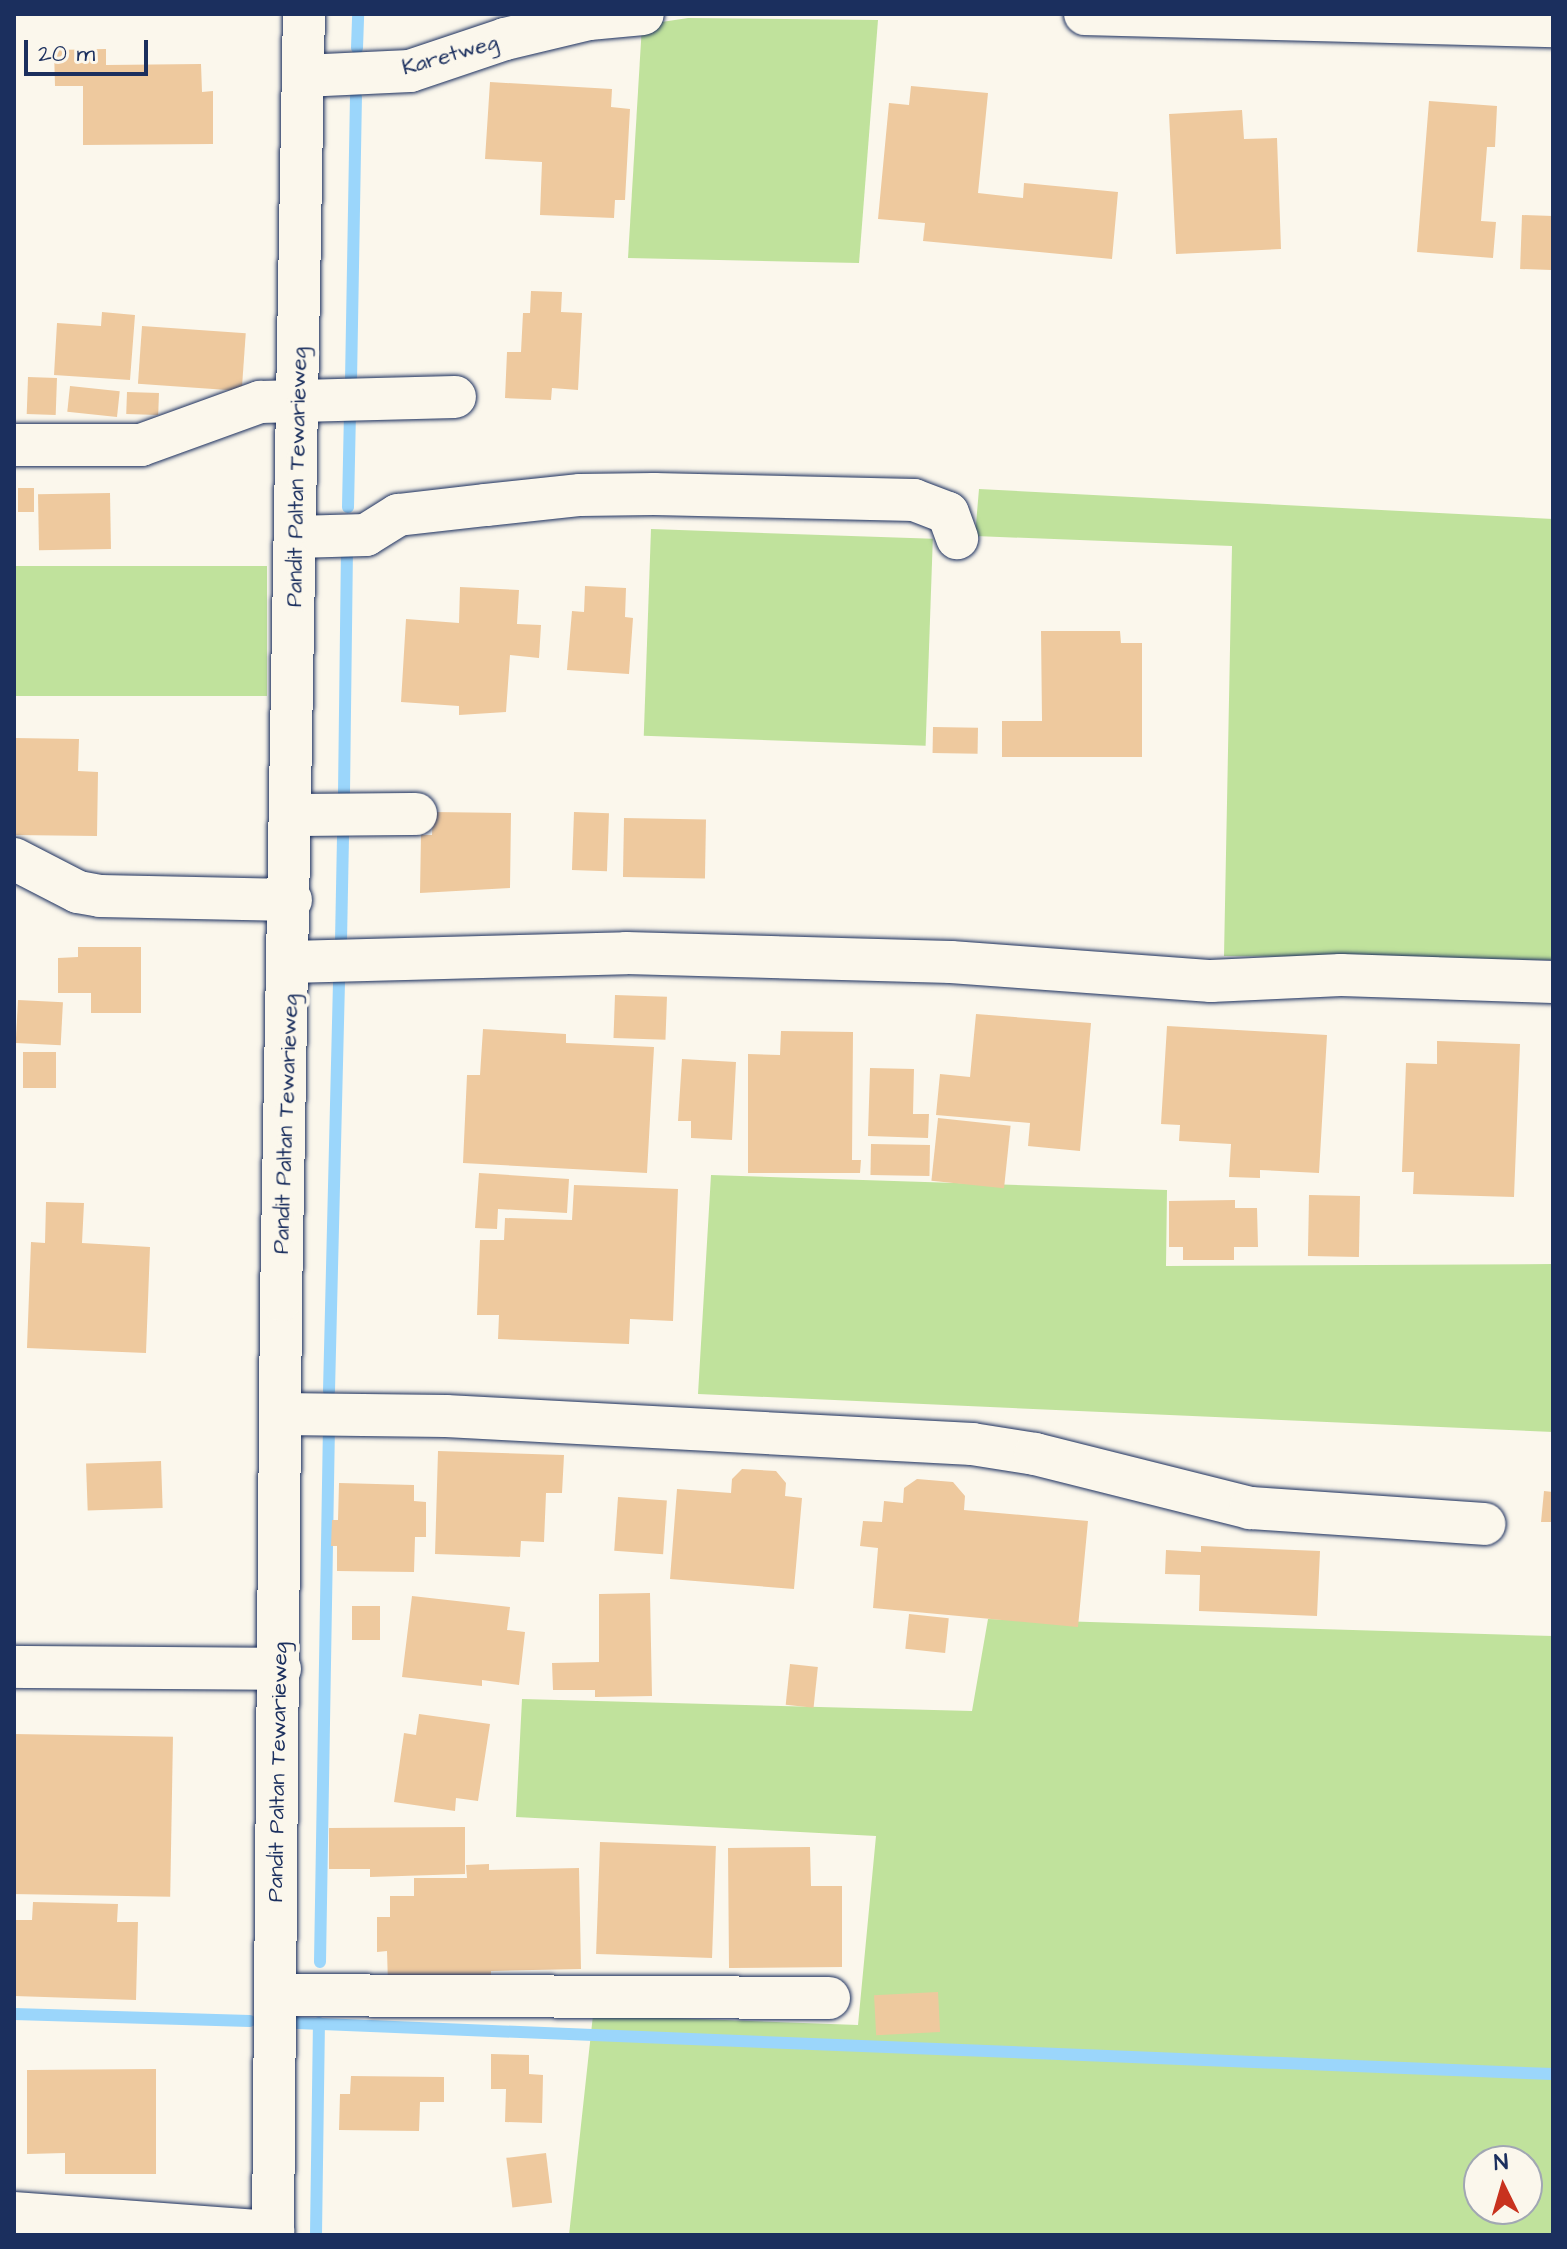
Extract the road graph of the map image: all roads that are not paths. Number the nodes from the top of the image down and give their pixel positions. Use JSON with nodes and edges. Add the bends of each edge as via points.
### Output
{"nodes":[{"id":1,"x":304,"y":14,"type":"edge"},
{"id":2,"x":643,"y":14,"type":"edge"},
{"id":3,"x":1085,"y":14,"type":"edge"},
{"id":4,"x":1553,"y":26,"type":"edge"},
{"id":5,"x":303,"y":76,"type":"junction"},
{"id":6,"x":455,"y":397,"type":"dead end"},
{"id":7,"x":298,"y":401,"type":"junction"},
{"id":8,"x":14,"y":445,"type":"edge"},
{"id":9,"x":296,"y":537,"type":"junction"},
{"id":10,"x":957,"y":538,"type":"dead end"},
{"id":11,"x":416,"y":814,"type":"dead end"},
{"id":12,"x":293,"y":815,"type":"junction"},
{"id":13,"x":14,"y":859,"type":"edge"},
{"id":14,"x":291,"y":900,"type":"junction"},
{"id":15,"x":290,"y":962,"type":"junction"},
{"id":16,"x":1553,"y":982,"type":"edge"},
{"id":17,"x":280,"y":1414,"type":"junction"},
{"id":18,"x":1484,"y":1524,"type":"dead end"},
{"id":19,"x":14,"y":1667,"type":"edge"},
{"id":20,"x":280,"y":1669,"type":"junction"},
{"id":21,"x":275,"y":1995,"type":"junction"},
{"id":22,"x":829,"y":1998,"type":"dead end"},
{"id":23,"x":14,"y":2213,"type":"edge"},
{"id":24,"x":273,"y":2234,"type":"edge"}],
"edges":[{"from":1,"to":5,"type":"street","name":"Pandit Paltan Tewarieweg"},
{"from":2,"to":5,"type":"street","name":"Karetweg","via":[[589,19],[505,39],[410,71]]},
{"from":3,"to":4,"type":"street"},
{"from":5,"to":7,"type":"street","name":"Pandit Paltan Tewarieweg"},
{"from":6,"to":7,"type":"street"},
{"from":7,"to":8,"type":"street","via":[[260,402],[141,445]]},
{"from":7,"to":9,"type":"street","name":"Pandit Paltan Tewarieweg"},
{"from":9,"to":10,"type":"street","via":[[366,535],[398,515],[456,508],[580,495],[654,494],[923,501],[948,513]]},
{"from":9,"to":12,"type":"street","name":"Pandit Paltan Tewarieweg"},
{"from":11,"to":12,"type":"street"},
{"from":12,"to":14,"type":"street","name":"Pandit Paltan Tewarieweg"},
{"from":13,"to":14,"type":"street","via":[[78,892],[100,896]]},
{"from":14,"to":15,"type":"street","name":"Pandit Paltan Tewarieweg"},
{"from":15,"to":16,"type":"street","via":[[626,953],[951,962],[1211,981],[1341,975]]},
{"from":15,"to":17,"type":"street","name":"Pandit Paltan Tewarieweg"},
{"from":17,"to":18,"type":"street","via":[[446,1416],[972,1444],[1035,1454],[1250,1508]]},
{"from":17,"to":20,"type":"street","name":"Pandit Paltan Tewarieweg"},
{"from":19,"to":20,"type":"street"},
{"from":20,"to":21,"type":"street","name":"Pandit Paltan Tewarieweg"},
{"from":21,"to":22,"type":"street"},
{"from":21,"to":24,"type":"street","name":"Pandit Paltan Tewarieweg"},
{"from":23,"to":24,"type":"street"}]}
